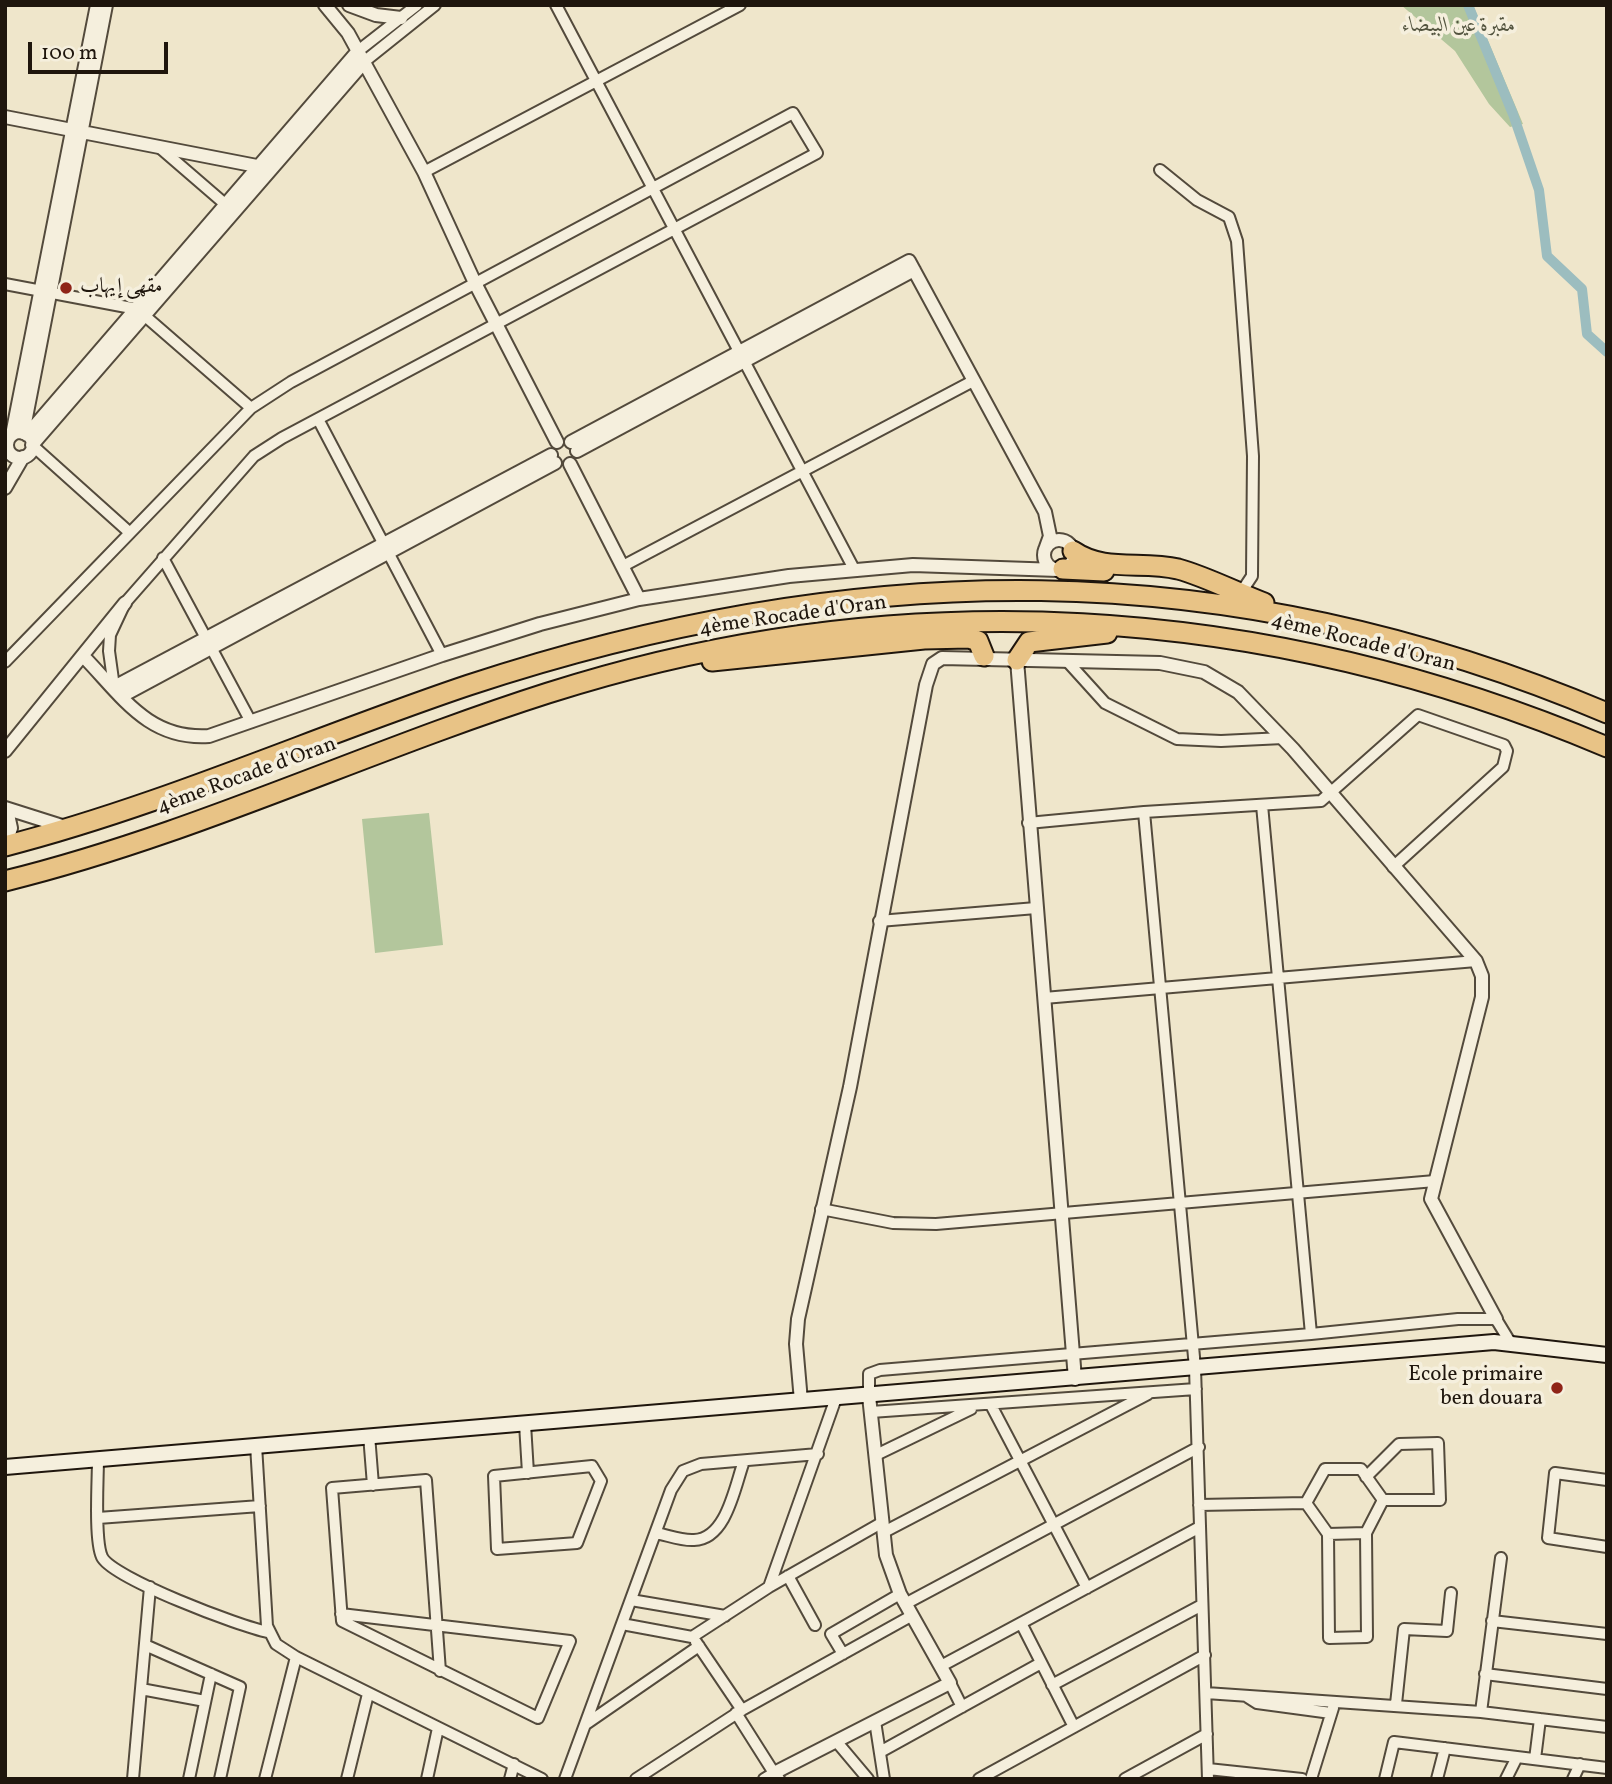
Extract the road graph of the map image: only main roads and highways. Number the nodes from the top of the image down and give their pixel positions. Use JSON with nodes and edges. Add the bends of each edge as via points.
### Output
{"nodes":[{"id":1,"x":1070,"y":547,"type":"road end"},
{"id":2,"x":1061,"y":570,"type":"road end"},
{"id":3,"x":1101,"y":592,"type":"junction"},
{"id":4,"x":1307,"y":619,"type":"junction"},
{"id":5,"x":1158,"y":628,"type":"junction"},
{"id":6,"x":984,"y":656,"type":"road end"},
{"id":7,"x":1017,"y":660,"type":"road end"},
{"id":8,"x":637,"y":667,"type":"junction"},
{"id":9,"x":1607,"y":713,"type":"edge"},
{"id":10,"x":1607,"y":747,"type":"edge"},
{"id":11,"x":5,"y":846,"type":"edge"},
{"id":12,"x":5,"y":881,"type":"edge"},
{"id":13,"x":1607,"y":1355,"type":"edge"},
{"id":14,"x":5,"y":1467,"type":"edge"}],
"edges":[{"from":1,"to":4,"type":"highway","via":[[1100,565],[1180,570]]},
{"from":2,"to":3,"type":"highway","via":[[1143,570],[1154,574],[1154,582],[1147,587]]},
{"from":3,"to":4,"type":"highway","name":"4ème Rocade d'Oran","via":[[1197,601]]},
{"from":3,"to":11,"type":"highway","name":"4ème Rocade d'Oran","via":[[981,589],[862,598],[732,615],[624,638],[466,686],[188,789]]},
{"from":4,"to":9,"type":"highway","name":"4ème Rocade d'Oran","via":[[1445,653]]},
{"from":5,"to":7,"type":"highway","via":[[1040,639],[1026,644]]},
{"from":5,"to":8,"type":"highway","name":"4ème Rocade d'Oran","via":[[1056,620],[883,626],[781,638]]},
{"from":5,"to":10,"type":"highway","name":"4ème Rocade d'Oran","via":[[1241,639],[1386,670],[1512,708]]},
{"from":6,"to":8,"type":"highway","via":[[978,642],[969,638],[924,639]]},
{"from":8,"to":12,"type":"highway","name":"4ème Rocade d'Oran","via":[[487,713],[178,827]]},
{"from":13,"to":14,"type":"main road","via":[[1510,1342]]}]}
